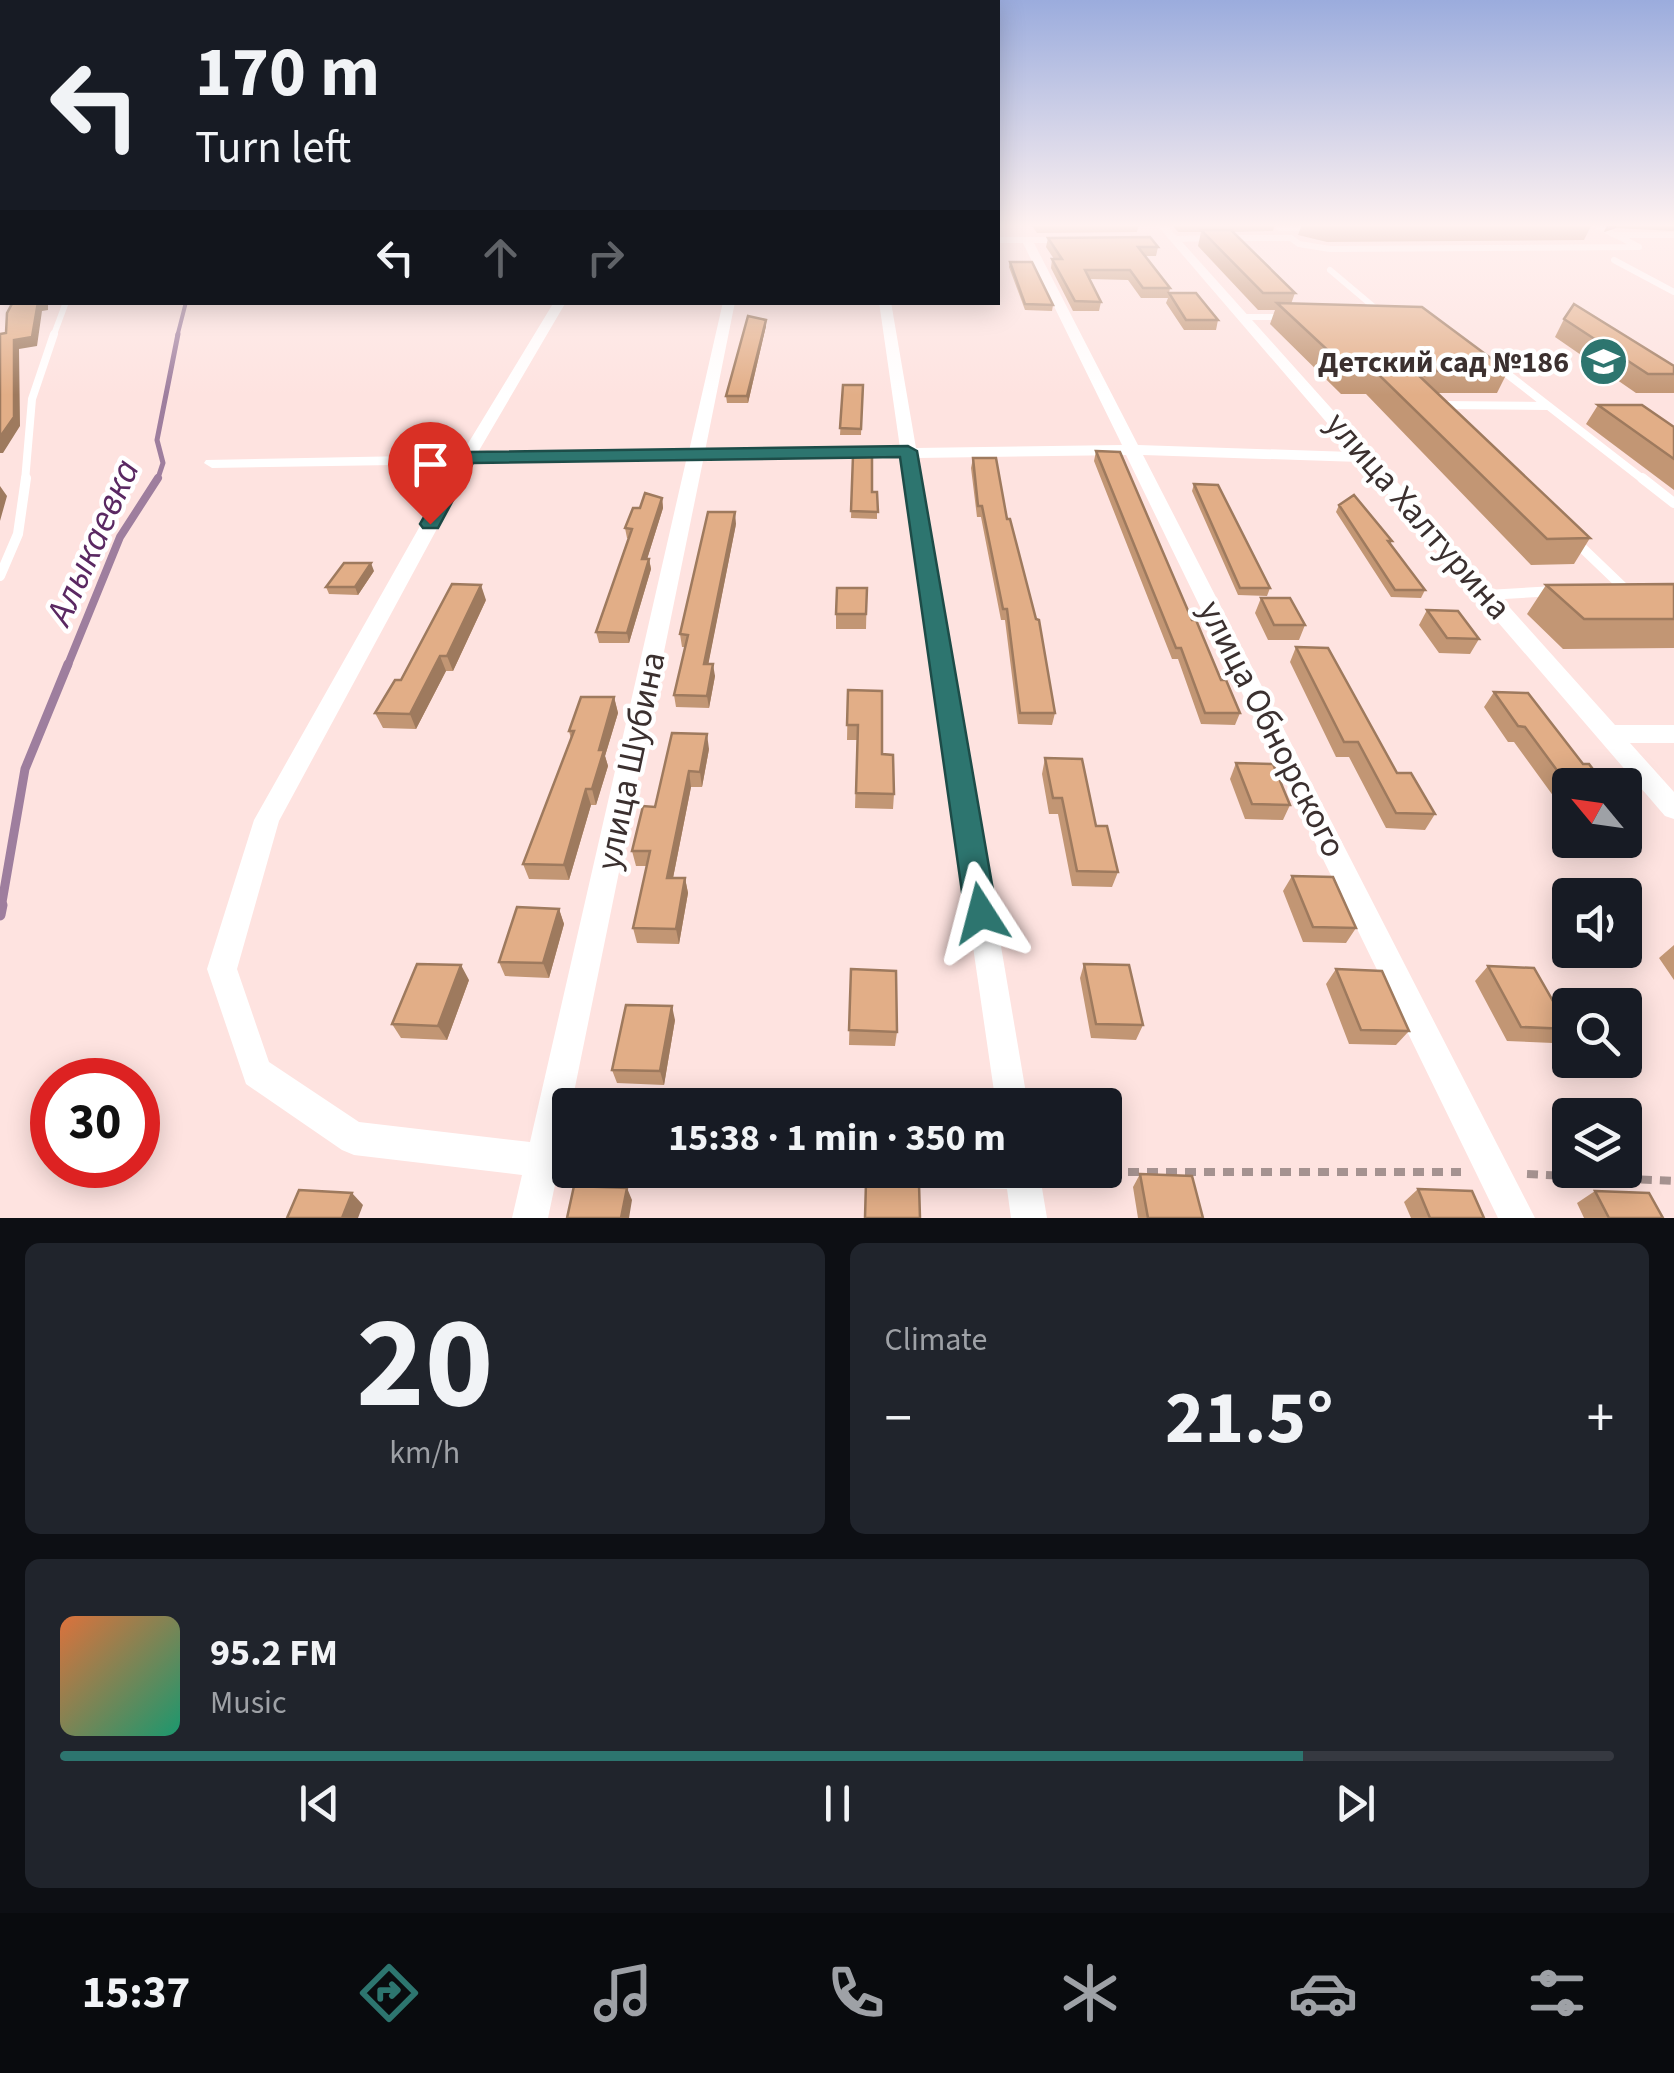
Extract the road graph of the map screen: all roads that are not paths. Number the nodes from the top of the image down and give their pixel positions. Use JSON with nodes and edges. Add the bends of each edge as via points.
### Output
{"nodes":[{"id":1,"x":1047,"y":281,"type":"edge"},
{"id":2,"x":1209,"y":281,"type":"edge"},
{"id":3,"x":1343,"y":281,"type":"edge"},
{"id":4,"x":65,"y":305,"type":"edge"},
{"id":5,"x":558,"y":305,"type":"edge"},
{"id":6,"x":728,"y":305,"type":"edge"},
{"id":7,"x":886,"y":305,"type":"edge"},
{"id":8,"x":1245,"y":317,"type":"junction"},
{"id":9,"x":1296,"y":317,"type":"edge"},
{"id":10,"x":1369,"y":318,"type":"edge"},
{"id":11,"x":1487,"y":358,"type":"edge"},
{"id":12,"x":1549,"y":406,"type":"junction"},
{"id":13,"x":1447,"y":418,"type":"edge"},
{"id":14,"x":1131,"y":450,"type":"junction"},
{"id":15,"x":908,"y":451,"type":"junction"},
{"id":16,"x":697,"y":453,"type":"junction"},
{"id":17,"x":1366,"y":457,"type":"junction"},
{"id":18,"x":467,"y":458,"type":"junction"},
{"id":19,"x":212,"y":463,"type":"dead end"},
{"id":20,"x":1674,"y":504,"type":"edge"},
{"id":21,"x":1569,"y":535,"type":"edge"},
{"id":22,"x":0,"y":576,"type":"edge"},
{"id":23,"x":1624,"y":587,"type":"junction"},
{"id":24,"x":1640,"y":587,"type":"edge"},
{"id":25,"x":1604,"y":588,"type":"edge"},
{"id":26,"x":1564,"y":590,"type":"edge"},
{"id":27,"x":1486,"y":595,"type":"junction"},
{"id":28,"x":1610,"y":734,"type":"junction"},
{"id":29,"x":1674,"y":734,"type":"edge"},
{"id":30,"x":1674,"y":809,"type":"edge"},
{"id":31,"x":572,"y":1088,"type":"edge"},
{"id":32,"x":1009,"y":1088,"type":"edge"},
{"id":33,"x":552,"y":1163,"type":"edge"},
{"id":34,"x":552,"y":1174,"type":"edge"},
{"id":35,"x":1025,"y":1188,"type":"edge"},
{"id":36,"x":530,"y":1218,"type":"edge"},
{"id":37,"x":1029,"y":1218,"type":"edge"},
{"id":38,"x":1517,"y":1218,"type":"edge"}],
"edges":[{"from":1,"to":14,"type":"street","name":"улица Обнорского"},
{"from":2,"to":8,"type":"street","name":"улица Халтурина"},
{"from":3,"to":10,"type":"lane","via":[[1387,318]]},
{"from":4,"to":22,"type":"lane","via":[[32,400],[26,506]]},
{"from":5,"to":18,"type":"street"},
{"from":6,"to":16,"type":"street","name":"улица Шубина"},
{"from":7,"to":15,"type":"street"},
{"from":8,"to":9,"type":"lane"},
{"from":8,"to":17,"type":"street","name":"улица Халтурина"},
{"from":11,"to":12,"type":"lane"},
{"from":12,"to":13,"type":"lane","via":[[1434,405]]},
{"from":12,"to":20,"type":"lane"},
{"from":14,"to":15,"type":"street"},
{"from":14,"to":17,"type":"street"},
{"from":14,"to":38,"type":"street","name":"улица Обнорского"},
{"from":15,"to":16,"type":"street"},
{"from":15,"to":32,"type":"street"},
{"from":16,"to":18,"type":"street"},
{"from":16,"to":31,"type":"street","name":"улица Шубина"},
{"from":17,"to":27,"type":"street","name":"улица Халтурина"},
{"from":18,"to":19,"type":"street"},
{"from":18,"to":33,"type":"street","via":[[267,820],[222,969],[257,1072],[354,1138]]},
{"from":21,"to":23,"type":"lane"},
{"from":23,"to":24,"type":"lane"},
{"from":23,"to":25,"type":"lane"},
{"from":26,"to":27,"type":"lane"},
{"from":27,"to":28,"type":"street","name":"улица Халтурина"},
{"from":28,"to":29,"type":"street"},
{"from":28,"to":30,"type":"street","name":"улица Халтурина"},
{"from":34,"to":36,"type":"street","name":"улица Шубина"},
{"from":35,"to":37,"type":"street"}]}
